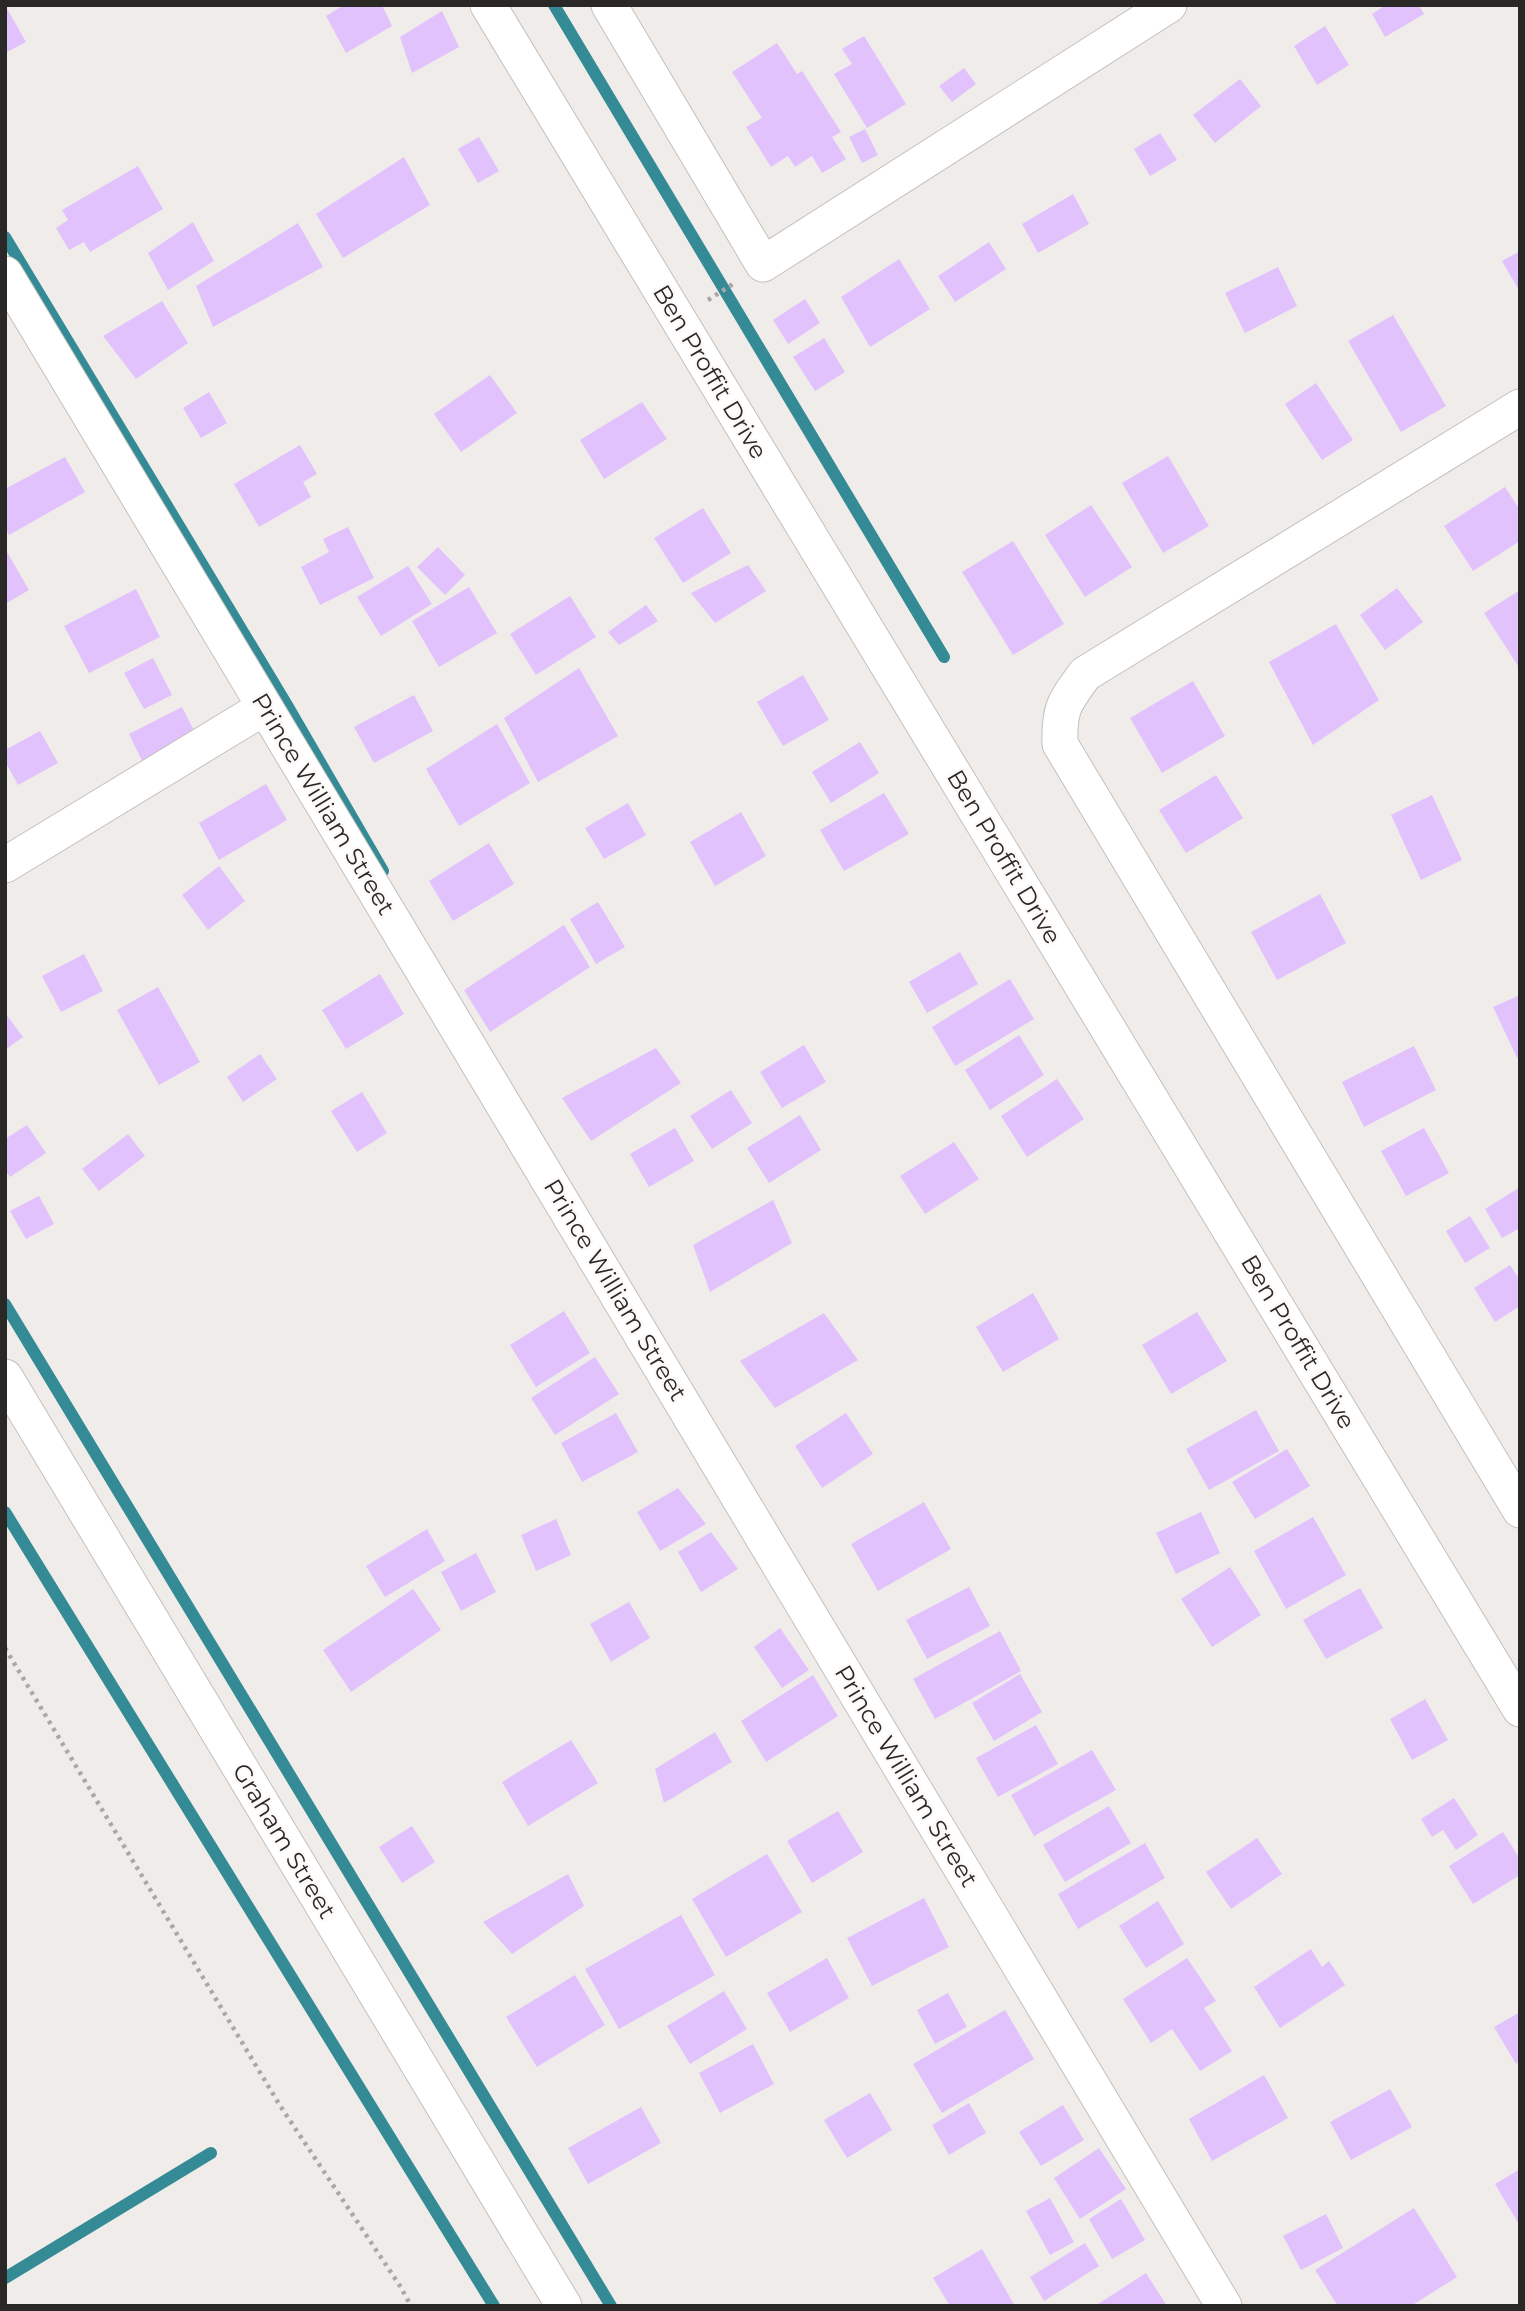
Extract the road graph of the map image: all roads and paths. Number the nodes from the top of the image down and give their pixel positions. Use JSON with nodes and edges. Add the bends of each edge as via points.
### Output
{"nodes":[{"id":1,"x":488,"y":5,"type":"edge"},
{"id":2,"x":609,"y":5,"type":"edge"},
{"id":3,"x":1169,"y":5,"type":"edge"},
{"id":4,"x":763,"y":264,"type":"junction"},
{"id":5,"x":5,"y":274,"type":"edge"},
{"id":6,"x":678,"y":320,"type":"junction"},
{"id":7,"x":1519,"y":409,"type":"edge"},
{"id":8,"x":265,"y":707,"type":"junction"},
{"id":9,"x":5,"y":865,"type":"edge"},
{"id":10,"x":5,"y":1377,"type":"edge"},
{"id":11,"x":1519,"y":1505,"type":"edge"},
{"id":12,"x":5,"y":1648,"type":"edge"},
{"id":13,"x":1520,"y":1709,"type":"edge"},
{"id":14,"x":411,"y":2306,"type":"edge"},
{"id":15,"x":564,"y":2306,"type":"edge"},
{"id":16,"x":1224,"y":2306,"type":"edge"}],
"edges":[{"from":1,"to":6,"type":"street","name":"Ben Proffit Drive"},
{"from":2,"to":4,"type":"street"},
{"from":3,"to":4,"type":"street"},
{"from":4,"to":6,"type":"path"},
{"from":5,"to":8,"type":"street","name":"Prince William Street"},
{"from":6,"to":13,"type":"street","name":"Ben Proffit Drive"},
{"from":7,"to":11,"type":"street","via":[[1085,674],[1063,704],[1059,724],[1060,744]]},
{"from":8,"to":9,"type":"street"},
{"from":8,"to":16,"type":"street","name":"Prince William Street"},
{"from":10,"to":15,"type":"street","name":"Graham Street"},
{"from":12,"to":14,"type":"path","via":[[279,2104]]}]}
